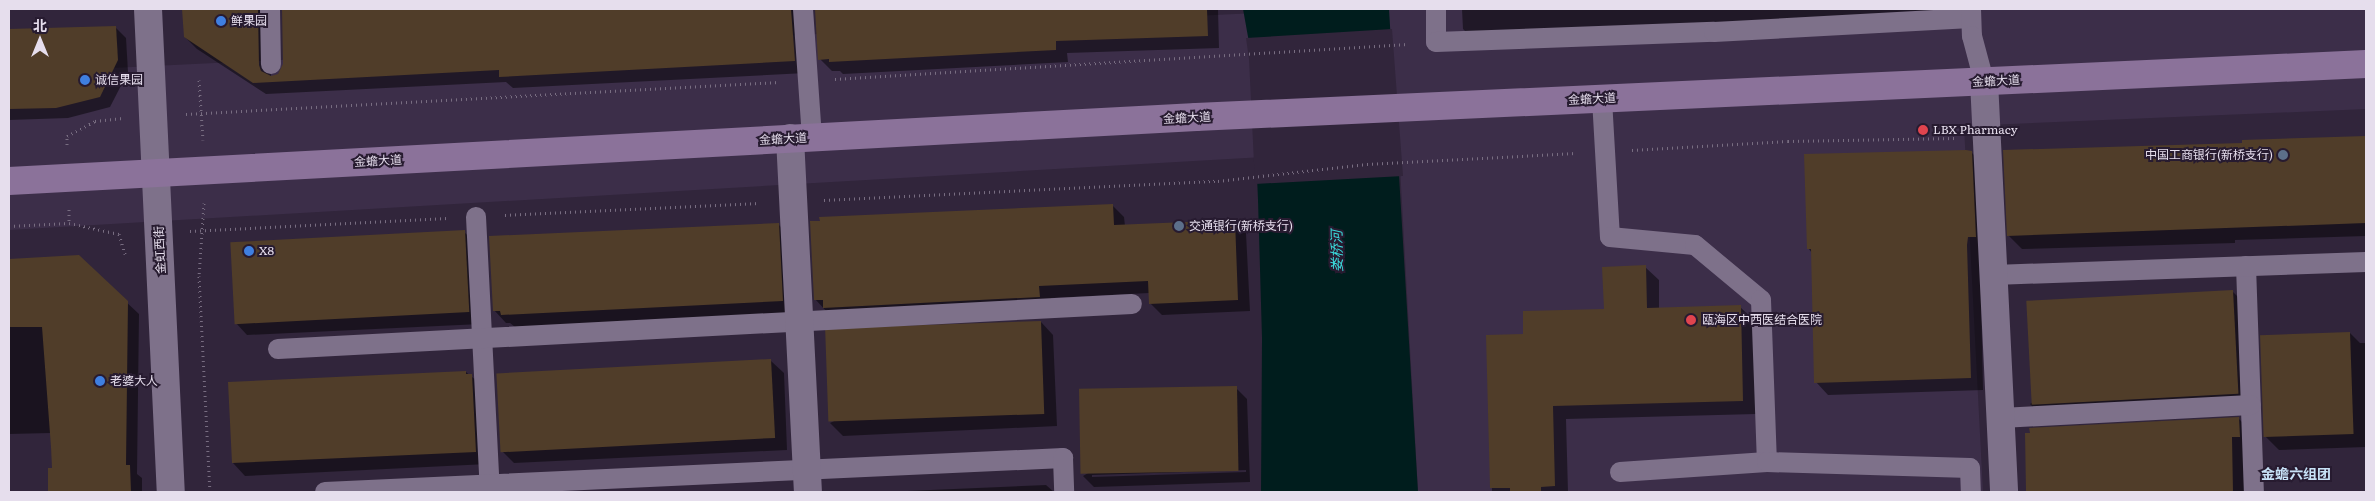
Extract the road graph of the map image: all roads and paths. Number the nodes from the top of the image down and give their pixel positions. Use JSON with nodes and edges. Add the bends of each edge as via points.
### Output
{"nodes":[{"id":1,"x":148,"y":9,"type":"edge"},
{"id":2,"x":270,"y":9,"type":"edge"},
{"id":3,"x":803,"y":9,"type":"edge"},
{"id":4,"x":1436,"y":9,"type":"edge"},
{"id":5,"x":1971,"y":13,"type":"edge"},
{"id":6,"x":1410,"y":44,"type":"dead end"},
{"id":7,"x":271,"y":64,"type":"dead end"},
{"id":8,"x":2366,"y":64,"type":"edge"},
{"id":9,"x":199,"y":80,"type":"dead end"},
{"id":10,"x":808,"y":80,"type":"junction"},
{"id":11,"x":1984,"y":82,"type":"junction"},
{"id":12,"x":1602,"y":98,"type":"junction"},
{"id":13,"x":201,"y":114,"type":"junction"},
{"id":14,"x":153,"y":116,"type":"junction"},
{"id":15,"x":1986,"y":137,"type":"junction"},
{"id":16,"x":801,"y":138,"type":"junction"},
{"id":17,"x":1605,"y":151,"type":"junction"},
{"id":18,"x":206,"y":170,"type":"junction"},
{"id":19,"x":156,"y":173,"type":"junction"},
{"id":20,"x":68,"y":177,"type":"junction"},
{"id":21,"x":9,"y":181,"type":"edge"},
{"id":22,"x":793,"y":202,"type":"junction"},
{"id":23,"x":476,"y":217,"type":"junction"},
{"id":24,"x":69,"y":223,"type":"junction"},
{"id":25,"x":9,"y":226,"type":"edge"},
{"id":26,"x":202,"y":230,"type":"junction"},
{"id":27,"x":128,"y":262,"type":"dead end"},
{"id":28,"x":2366,"y":262,"type":"edge"},
{"id":29,"x":2246,"y":266,"type":"junction"},
{"id":30,"x":1994,"y":275,"type":"junction"},
{"id":31,"x":1132,"y":304,"type":"dead end"},
{"id":32,"x":799,"y":322,"type":"junction"},
{"id":33,"x":482,"y":338,"type":"junction"},
{"id":34,"x":278,"y":349,"type":"dead end"},
{"id":35,"x":2250,"y":405,"type":"junction"},
{"id":36,"x":2001,"y":418,"type":"junction"},
{"id":37,"x":1767,"y":462,"type":"junction"},
{"id":38,"x":1620,"y":472,"type":"dead end"},
{"id":39,"x":807,"y":481,"type":"edge"},
{"id":40,"x":489,"y":488,"type":"edge"},
{"id":41,"x":171,"y":492,"type":"edge"},
{"id":42,"x":210,"y":492,"type":"edge"},
{"id":43,"x":325,"y":492,"type":"edge"},
{"id":44,"x":1064,"y":492,"type":"edge"},
{"id":45,"x":1971,"y":492,"type":"edge"},
{"id":46,"x":2004,"y":492,"type":"edge"},
{"id":47,"x":2254,"y":492,"type":"edge"}],
"edges":[{"from":1,"to":14,"type":"street","name":"金虹西街"},
{"from":2,"to":7,"type":"lane"},
{"from":3,"to":10,"type":"lane"},
{"from":4,"to":5,"type":"lane","via":[[1436,42],[1714,32]]},
{"from":5,"to":11,"type":"lane","via":[[1972,36]]},
{"from":6,"to":10,"type":"path"},
{"from":8,"to":11,"type":"street","name":"金蟾大道"},
{"from":9,"to":13,"type":"path"},
{"from":10,"to":13,"type":"path"},
{"from":10,"to":16,"type":"lane"},
{"from":11,"to":12,"type":"street","name":"金蟾大道"},
{"from":11,"to":15,"type":"street"},
{"from":12,"to":16,"type":"street","name":"金蟾大道"},
{"from":12,"to":17,"type":"lane"},
{"from":13,"to":14,"type":"path"},
{"from":13,"to":18,"type":"path"},
{"from":14,"to":19,"type":"street","name":"金虹西街"},
{"from":14,"to":20,"type":"path","via":[[95,121],[67,136]]},
{"from":15,"to":17,"type":"path","via":[[1788,141]]},
{"from":15,"to":30,"type":"street"},
{"from":16,"to":18,"type":"street","name":"金蟾大道"},
{"from":16,"to":22,"type":"street"},
{"from":17,"to":22,"type":"path","via":[[1367,164],[1218,181]]},
{"from":17,"to":37,"type":"lane","via":[[1610,237],[1695,246],[1761,300]]},
{"from":18,"to":19,"type":"street","name":"金蟾大道"},
{"from":18,"to":26,"type":"path"},
{"from":19,"to":20,"type":"street","name":"金蟾大道"},
{"from":19,"to":41,"type":"street","name":"金虹西街"},
{"from":20,"to":21,"type":"street","name":"金蟾大道"},
{"from":20,"to":24,"type":"path"},
{"from":22,"to":23,"type":"path"},
{"from":22,"to":32,"type":"street"},
{"from":23,"to":26,"type":"path"},
{"from":23,"to":33,"type":"lane"},
{"from":24,"to":25,"type":"path"},
{"from":24,"to":27,"type":"path","via":[[119,234]]},
{"from":26,"to":42,"type":"path","via":[[199,276]]},
{"from":28,"to":29,"type":"lane"},
{"from":29,"to":30,"type":"lane"},
{"from":29,"to":35,"type":"lane"},
{"from":30,"to":36,"type":"street"},
{"from":31,"to":32,"type":"lane"},
{"from":32,"to":33,"type":"lane"},
{"from":32,"to":39,"type":"street"},
{"from":33,"to":34,"type":"lane"},
{"from":33,"to":40,"type":"lane"},
{"from":35,"to":36,"type":"lane"},
{"from":35,"to":47,"type":"lane"},
{"from":36,"to":46,"type":"street"},
{"from":37,"to":38,"type":"lane"},
{"from":37,"to":45,"type":"lane","via":[[1970,468]]},
{"from":39,"to":40,"type":"lane"},
{"from":39,"to":44,"type":"lane","via":[[1063,458]]},
{"from":40,"to":43,"type":"lane"}]}
